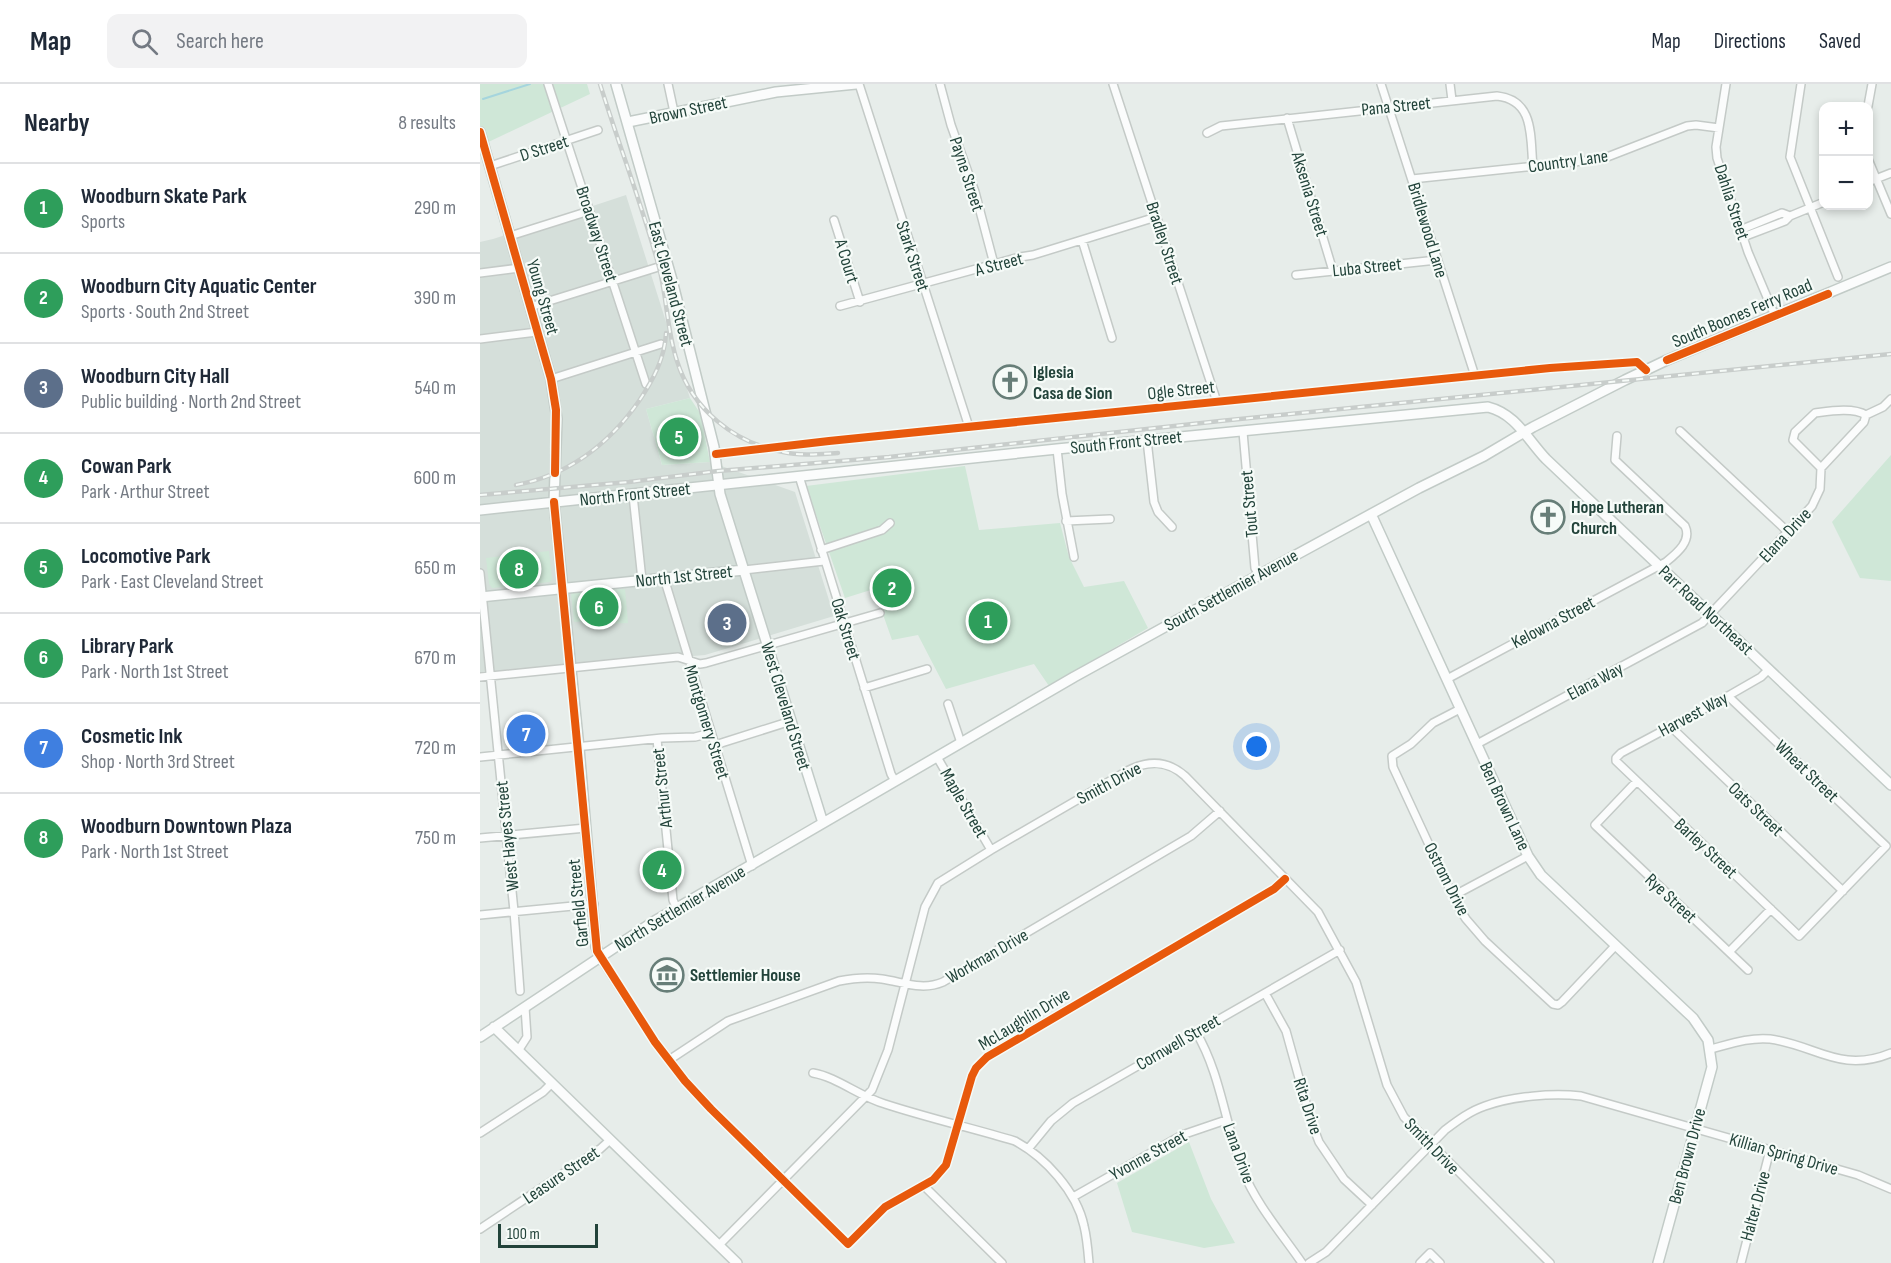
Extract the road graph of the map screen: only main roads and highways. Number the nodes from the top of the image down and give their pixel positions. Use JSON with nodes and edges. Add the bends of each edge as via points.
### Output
{"nodes":[{"id":1,"x":616,"y":84,"type":"edge"},
{"id":2,"x":857,"y":84,"type":"edge"},
{"id":3,"x":628,"y":122,"type":"junction"},
{"id":4,"x":480,"y":132,"type":"edge"},
{"id":5,"x":1891,"y":267,"type":"edge"},
{"id":6,"x":1646,"y":370,"type":"joint"},
{"id":7,"x":1524,"y":432,"type":"junction"},
{"id":8,"x":719,"y":485,"type":"junction"},
{"id":9,"x":554,"y":502,"type":"junction"},
{"id":10,"x":480,"y":510,"type":"edge"},
{"id":11,"x":1371,"y":514,"type":"junction"},
{"id":12,"x":744,"y":570,"type":"junction"},
{"id":13,"x":562,"y":589,"type":"junction"},
{"id":14,"x":481,"y":597,"type":"edge"},
{"id":15,"x":1891,"y":785,"type":"edge"},
{"id":16,"x":823,"y":823,"type":"junction"},
{"id":17,"x":600,"y":957,"type":"junction"},
{"id":18,"x":494,"y":1027,"type":"junction"},
{"id":19,"x":480,"y":1037,"type":"edge"},
{"id":20,"x":1711,"y":1048,"type":"joint"},
{"id":21,"x":737,"y":1263,"type":"edge"},
{"id":22,"x":1658,"y":1263,"type":"edge"}],
"edges":[{"from":1,"to":3,"type":"main road","name":"East Cleveland Street"},
{"from":2,"to":3,"type":"main road","name":"Brown Street","via":[[776,92]]},
{"from":3,"to":8,"type":"main road","name":"East Cleveland Street","via":[[716,454]]},
{"from":4,"to":9,"type":"main road","name":"Young Street","via":[[551,380],[557,419]]},
{"from":5,"to":6,"type":"main road","name":"South Boones Ferry Road"},
{"from":6,"to":7,"type":"main road","name":"South Settlemier Avenue"},
{"from":7,"to":8,"type":"main road","name":"South Front Street","via":[[1507,414],[1480,407]]},
{"from":7,"to":11,"type":"main road","name":"South Settlemier Avenue"},
{"from":7,"to":15,"type":"main road","name":"Parr Road Northeast","via":[[1546,459]]},
{"from":8,"to":9,"type":"main road","name":"North Front Street"},
{"from":8,"to":12,"type":"main road","name":"West Cleveland Street"},
{"from":9,"to":10,"type":"main road","name":"North Front Street"},
{"from":9,"to":13,"type":"main road","name":"Garfield Street"},
{"from":11,"to":16,"type":"main road","name":"South Settlemier Avenue","via":[[1094,666]]},
{"from":11,"to":20,"type":"main road","name":"Ben Brown Lane","via":[[1528,856],[1541,874],[1699,1025]]},
{"from":12,"to":13,"type":"main road","name":"North 1st Street"},
{"from":12,"to":16,"type":"main road","name":"West Cleveland Street"},
{"from":13,"to":14,"type":"main road","name":"North 1st Street"},
{"from":13,"to":17,"type":"main road","name":"Garfield Street"},
{"from":16,"to":17,"type":"main road","name":"North Settlemier Avenue"},
{"from":17,"to":18,"type":"main road","name":"North Settlemier Avenue"},
{"from":18,"to":19,"type":"main road","name":"North Settlemier Avenue"},
{"from":18,"to":21,"type":"main road"},
{"from":20,"to":22,"type":"main road","name":"Ben Brown Drive","via":[[1712,1067]]}]}
